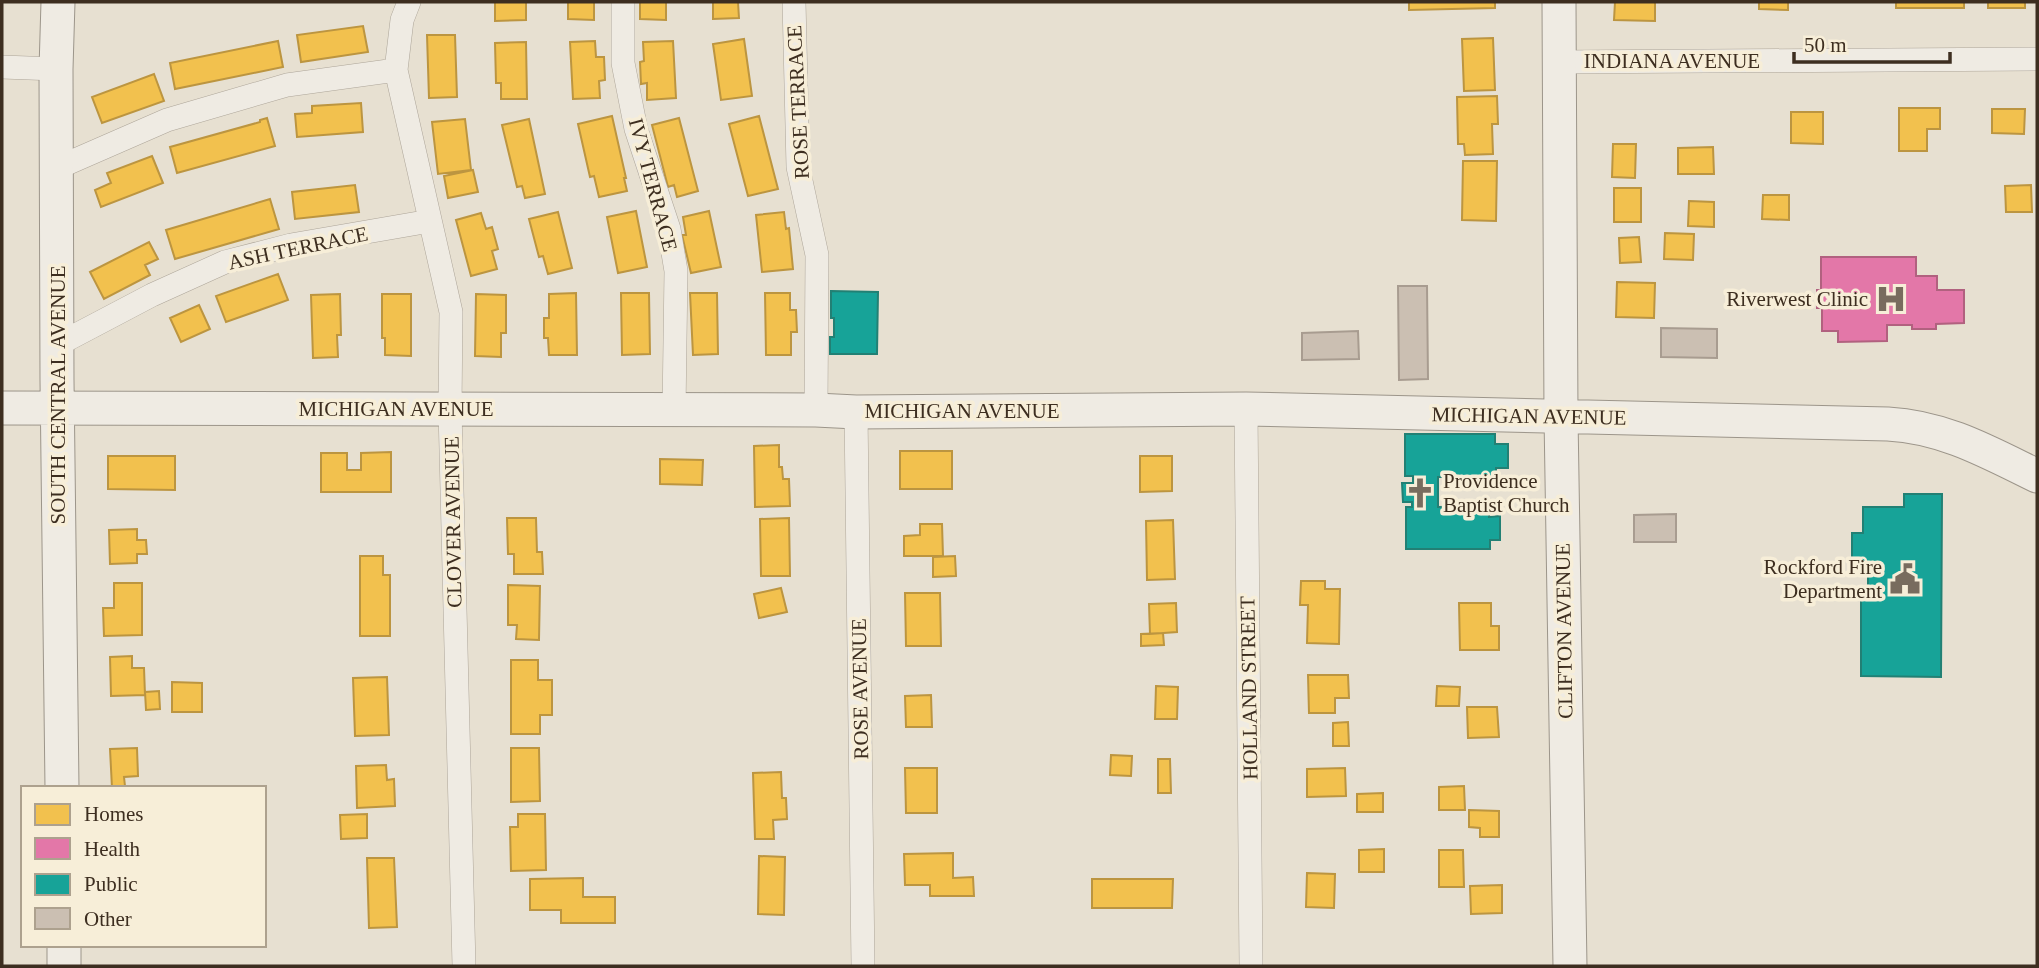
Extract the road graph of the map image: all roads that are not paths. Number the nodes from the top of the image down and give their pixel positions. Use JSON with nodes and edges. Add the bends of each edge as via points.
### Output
{"nodes":[{"id":1,"x":58,"y":2,"type":"edge"},
{"id":2,"x":409,"y":2,"type":"edge"},
{"id":3,"x":623,"y":2,"type":"edge"},
{"id":4,"x":794,"y":2,"type":"edge"},
{"id":5,"x":1559,"y":2,"type":"edge"},
{"id":6,"x":2037,"y":59,"type":"edge"},
{"id":7,"x":1559,"y":62,"type":"junction"},
{"id":8,"x":2,"y":67,"type":"edge"},
{"id":9,"x":56,"y":69,"type":"junction"},
{"id":10,"x":396,"y":70,"type":"junction"},
{"id":11,"x":57,"y":168,"type":"junction"},
{"id":12,"x":430,"y":221,"type":"junction"},
{"id":13,"x":57,"y":345,"type":"junction"},
{"id":14,"x":2,"y":408,"type":"edge"},
{"id":15,"x":58,"y":408,"type":"junction"},
{"id":16,"x":1246,"y":409,"type":"junction"},
{"id":17,"x":450,"y":410,"type":"junction"},
{"id":18,"x":816,"y":410,"type":"junction"},
{"id":19,"x":674,"y":411,"type":"junction"},
{"id":20,"x":856,"y":412,"type":"junction"},
{"id":21,"x":1561,"y":417,"type":"junction"},
{"id":22,"x":2037,"y":475,"type":"edge"},
{"id":23,"x":62,"y":786,"type":"edge"},
{"id":24,"x":64,"y":947,"type":"edge"},
{"id":25,"x":64,"y":966,"type":"edge"},
{"id":26,"x":464,"y":966,"type":"edge"},
{"id":27,"x":863,"y":966,"type":"edge"},
{"id":28,"x":1251,"y":966,"type":"edge"},
{"id":29,"x":1570,"y":966,"type":"edge"}],
"edges":[{"from":1,"to":9,"type":"main road","name":"SOUTH CENTRAL AVENUE"},
{"from":2,"to":10,"type":"street","name":"CLOVER AVENUE"},
{"from":3,"to":19,"type":"street","name":"IVY TERRACE","via":[[623,62],[636,129],[669,229],[676,271]]},
{"from":4,"to":18,"type":"street","name":"ROSE TERRACE","via":[[798,167],[817,255]]},
{"from":5,"to":7,"type":"main road","name":"CLIFTON AVENUE"},
{"from":6,"to":7,"type":"street","name":"INDIANA AVENUE"},
{"from":7,"to":21,"type":"main road","name":"CLIFTON AVENUE"},
{"from":8,"to":9,"type":"street"},
{"from":9,"to":11,"type":"main road","name":"SOUTH CENTRAL AVENUE"},
{"from":10,"to":11,"type":"street","via":[[287,85],[167,120]]},
{"from":10,"to":12,"type":"street","name":"CLOVER AVENUE"},
{"from":11,"to":13,"type":"main road","name":"SOUTH CENTRAL AVENUE"},
{"from":12,"to":13,"type":"street","name":"ASH TERRACE","via":[[291,245],[225,262]]},
{"from":12,"to":17,"type":"street","name":"CLOVER AVENUE","via":[[452,312]]},
{"from":13,"to":15,"type":"main road","name":"SOUTH CENTRAL AVENUE"},
{"from":14,"to":15,"type":"main road","name":"MICHIGAN AVENUE"},
{"from":15,"to":17,"type":"main road","name":"MICHIGAN AVENUE"},
{"from":15,"to":23,"type":"main road","name":"SOUTH CENTRAL AVENUE"},
{"from":16,"to":20,"type":"main road","name":"MICHIGAN AVENUE"},
{"from":16,"to":21,"type":"main road","name":"MICHIGAN AVENUE"},
{"from":16,"to":28,"type":"street","name":"HOLLAND STREET"},
{"from":17,"to":19,"type":"main road","name":"MICHIGAN AVENUE"},
{"from":17,"to":26,"type":"street","name":"CLOVER AVENUE"},
{"from":18,"to":19,"type":"main road","name":"MICHIGAN AVENUE"},
{"from":18,"to":20,"type":"main road","name":"MICHIGAN AVENUE"},
{"from":20,"to":27,"type":"street","name":"ROSE AVENUE"},
{"from":21,"to":22,"type":"main road","name":"MICHIGAN AVENUE","via":[[1923,427]]},
{"from":21,"to":29,"type":"main road","name":"CLIFTON AVENUE"},
{"from":24,"to":25,"type":"main road"}]}
